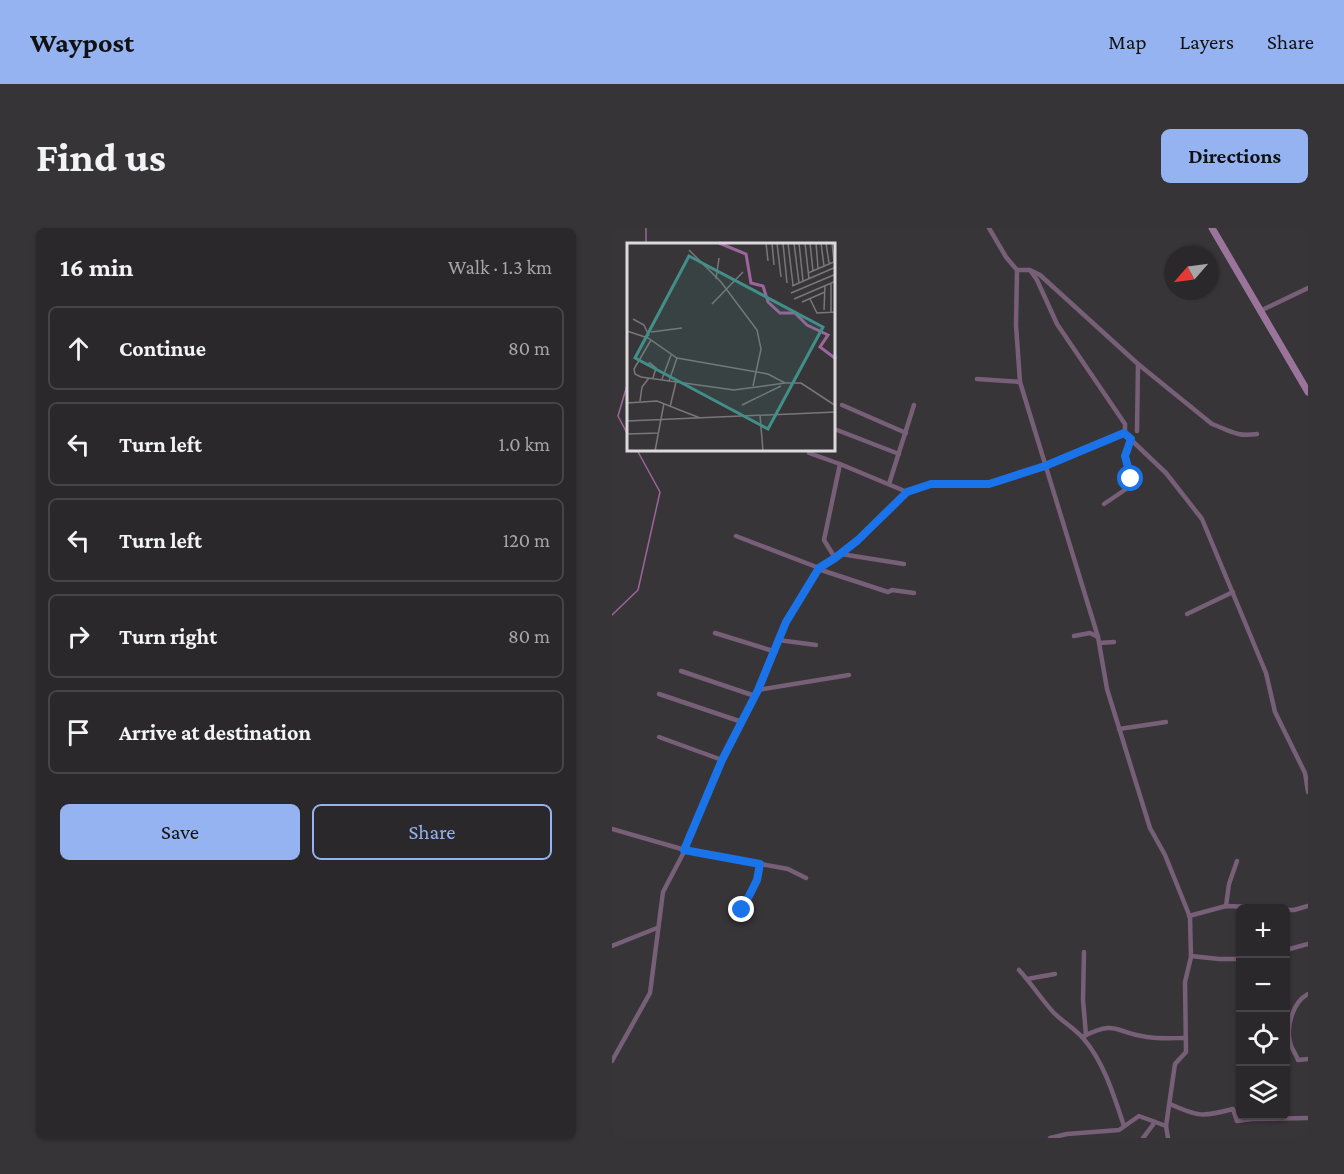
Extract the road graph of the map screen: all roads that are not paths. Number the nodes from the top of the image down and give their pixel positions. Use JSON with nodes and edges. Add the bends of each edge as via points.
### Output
{"nodes":[{"id":1,"x":989,"y":228,"type":"edge"},
{"id":2,"x":1212,"y":228,"type":"edge"},
{"id":3,"x":1017,"y":270,"type":"junction"},
{"id":4,"x":1030,"y":270,"type":"junction"},
{"id":5,"x":1308,"y":288,"type":"edge"},
{"id":6,"x":1260,"y":311,"type":"junction"},
{"id":7,"x":1138,"y":363,"type":"junction"},
{"id":8,"x":977,"y":380,"type":"dead end"},
{"id":9,"x":1020,"y":382,"type":"junction"},
{"id":10,"x":1308,"y":392,"type":"edge"},
{"id":11,"x":842,"y":405,"type":"dead end"},
{"id":12,"x":914,"y":405,"type":"dead end"},
{"id":13,"x":837,"y":430,"type":"dead end"},
{"id":14,"x":1137,"y":431,"type":"dead end"},
{"id":15,"x":906,"y":433,"type":"junction"},
{"id":16,"x":1124,"y":433,"type":"junction"},
{"id":17,"x":1257,"y":435,"type":"dead end"},
{"id":18,"x":1131,"y":439,"type":"junction"},
{"id":19,"x":808,"y":453,"type":"dead end"},
{"id":20,"x":899,"y":454,"type":"junction"},
{"id":21,"x":840,"y":464,"type":"junction"},
{"id":22,"x":1045,"y":466,"type":"junction"},
{"id":23,"x":889,"y":484,"type":"junction"},
{"id":24,"x":907,"y":492,"type":"junction"},
{"id":25,"x":1104,"y":504,"type":"dead end"},
{"id":26,"x":736,"y":536,"type":"dead end"},
{"id":27,"x":841,"y":554,"type":"junction"},
{"id":28,"x":835,"y":558,"type":"junction"},
{"id":29,"x":904,"y":564,"type":"dead end"},
{"id":30,"x":818,"y":569,"type":"junction"},
{"id":31,"x":1233,"y":592,"type":"junction"},
{"id":32,"x":914,"y":593,"type":"dead end"},
{"id":33,"x":1186,"y":614,"type":"dead end"},
{"id":34,"x":715,"y":633,"type":"dead end"},
{"id":35,"x":1074,"y":636,"type":"dead end"},
{"id":36,"x":778,"y":640,"type":"junction"},
{"id":37,"x":1099,"y":640,"type":"junction"},
{"id":38,"x":1114,"y":642,"type":"dead end"},
{"id":39,"x":816,"y":645,"type":"dead end"},
{"id":40,"x":774,"y":651,"type":"junction"},
{"id":41,"x":681,"y":671,"type":"dead end"},
{"id":42,"x":849,"y":675,"type":"dead end"},
{"id":43,"x":758,"y":690,"type":"junction"},
{"id":44,"x":659,"y":694,"type":"dead end"},
{"id":45,"x":755,"y":696,"type":"junction"},
{"id":46,"x":742,"y":722,"type":"junction"},
{"id":47,"x":1166,"y":722,"type":"dead end"},
{"id":48,"x":1119,"y":729,"type":"junction"},
{"id":49,"x":659,"y":737,"type":"dead end"},
{"id":50,"x":722,"y":760,"type":"junction"},
{"id":51,"x":1308,"y":792,"type":"edge"},
{"id":52,"x":612,"y":829,"type":"edge"},
{"id":53,"x":684,"y":850,"type":"junction"},
{"id":54,"x":1237,"y":861,"type":"dead end"},
{"id":55,"x":760,"y":864,"type":"junction"},
{"id":56,"x":806,"y":878,"type":"dead end"},
{"id":57,"x":1226,"y":906,"type":"junction"},
{"id":58,"x":1308,"y":906,"type":"edge"},
{"id":59,"x":1236,"y":907,"type":"edge"},
{"id":60,"x":742,"y":910,"type":"dead end"},
{"id":61,"x":1290,"y":910,"type":"edge"},
{"id":62,"x":1189,"y":916,"type":"junction"},
{"id":63,"x":657,"y":928,"type":"junction"},
{"id":64,"x":1308,"y":944,"type":"edge"},
{"id":65,"x":612,"y":946,"type":"edge"},
{"id":66,"x":1290,"y":949,"type":"edge"},
{"id":67,"x":1084,"y":952,"type":"dead end"},
{"id":68,"x":1191,"y":956,"type":"junction"},
{"id":69,"x":1236,"y":958,"type":"edge"},
{"id":70,"x":1019,"y":970,"type":"dead end"},
{"id":71,"x":1055,"y":974,"type":"dead end"},
{"id":72,"x":1027,"y":979,"type":"junction"},
{"id":73,"x":1308,"y":994,"type":"edge"},
{"id":74,"x":1084,"y":1036,"type":"junction"},
{"id":75,"x":1186,"y":1038,"type":"junction"},
{"id":76,"x":1308,"y":1059,"type":"edge"},
{"id":77,"x":612,"y":1061,"type":"edge"},
{"id":78,"x":1170,"y":1104,"type":"junction"},
{"id":79,"x":1290,"y":1116,"type":"edge"},
{"id":80,"x":1236,"y":1118,"type":"edge"},
{"id":81,"x":1308,"y":1118,"type":"edge"},
{"id":82,"x":1155,"y":1122,"type":"junction"},
{"id":83,"x":1124,"y":1126,"type":"junction"},
{"id":84,"x":1166,"y":1126,"type":"junction"},
{"id":85,"x":1114,"y":1130,"type":"junction"},
{"id":86,"x":1050,"y":1138,"type":"edge"},
{"id":87,"x":1109,"y":1138,"type":"edge"},
{"id":88,"x":1143,"y":1138,"type":"edge"},
{"id":89,"x":1168,"y":1138,"type":"edge"}],
"edges":[{"from":1,"to":3,"type":"street"},
{"from":2,"to":6,"type":"main road"},
{"from":3,"to":4,"type":"street"},
{"from":3,"to":9,"type":"street"},
{"from":4,"to":7,"type":"street"},
{"from":4,"to":16,"type":"street","via":[[1057,324],[1125,424]]},
{"from":5,"to":6,"type":"street"},
{"from":6,"to":10,"type":"main road"},
{"from":7,"to":14,"type":"street"},
{"from":7,"to":17,"type":"street","via":[[1212,424],[1237,436]]},
{"from":8,"to":9,"type":"street"},
{"from":9,"to":22,"type":"street"},
{"from":11,"to":15,"type":"street"},
{"from":12,"to":15,"type":"street"},
{"from":13,"to":20,"type":"street"},
{"from":15,"to":20,"type":"street"},
{"from":16,"to":18,"type":"street"},
{"from":16,"to":22,"type":"street"},
{"from":18,"to":25,"type":"street","via":[[1125,456],[1132,485]]},
{"from":18,"to":31,"type":"street","via":[[1166,473],[1202,519]]},
{"from":19,"to":21,"type":"street"},
{"from":20,"to":23,"type":"street"},
{"from":21,"to":23,"type":"street"},
{"from":21,"to":28,"type":"street","via":[[825,540]]},
{"from":22,"to":24,"type":"street","via":[[989,484],[931,484]]},
{"from":22,"to":37,"type":"street"},
{"from":23,"to":24,"type":"street"},
{"from":24,"to":27,"type":"street"},
{"from":26,"to":30,"type":"street"},
{"from":27,"to":28,"type":"street"},
{"from":27,"to":29,"type":"street"},
{"from":28,"to":30,"type":"street"},
{"from":30,"to":32,"type":"street","via":[[888,592]]},
{"from":30,"to":36,"type":"street"},
{"from":31,"to":33,"type":"street"},
{"from":31,"to":51,"type":"street","via":[[1266,673],[1275,712],[1305,773]]},
{"from":34,"to":40,"type":"street"},
{"from":35,"to":37,"type":"street","via":[[1090,633]]},
{"from":36,"to":39,"type":"street"},
{"from":36,"to":40,"type":"street"},
{"from":37,"to":38,"type":"street"},
{"from":37,"to":48,"type":"street"},
{"from":40,"to":43,"type":"street"},
{"from":41,"to":45,"type":"street"},
{"from":42,"to":43,"type":"street"},
{"from":43,"to":45,"type":"street"},
{"from":44,"to":46,"type":"street"},
{"from":45,"to":46,"type":"street"},
{"from":46,"to":50,"type":"street"},
{"from":47,"to":48,"type":"street"},
{"from":48,"to":62,"type":"street","via":[[1150,828]]},
{"from":49,"to":50,"type":"street"},
{"from":50,"to":53,"type":"street"},
{"from":52,"to":53,"type":"street"},
{"from":53,"to":55,"type":"street"},
{"from":53,"to":63,"type":"street","via":[[663,892]]},
{"from":54,"to":57,"type":"street","via":[[1228,884]]},
{"from":55,"to":56,"type":"street","via":[[788,869]]},
{"from":55,"to":60,"type":"street","via":[[757,880]]},
{"from":57,"to":59,"type":"street"},
{"from":57,"to":62,"type":"street"},
{"from":58,"to":61,"type":"street"},
{"from":62,"to":68,"type":"street"},
{"from":63,"to":65,"type":"street"},
{"from":63,"to":77,"type":"street","via":[[650,993]]},
{"from":64,"to":66,"type":"street"},
{"from":67,"to":74,"type":"street"},
{"from":68,"to":69,"type":"street"},
{"from":68,"to":75,"type":"street","via":[[1185,982]]},
{"from":70,"to":72,"type":"street"},
{"from":71,"to":72,"type":"street"},
{"from":72,"to":74,"type":"street","via":[[1057,1016]]},
{"from":73,"to":76,"type":"street","via":[[1289,1021],[1290,1043],[1298,1060]]},
{"from":74,"to":75,"type":"street","via":[[1101,1028],[1116,1028],[1145,1037]]},
{"from":74,"to":83,"type":"street","via":[[1110,1087]]},
{"from":75,"to":78,"type":"street","via":[[1186,1052],[1175,1064]]},
{"from":78,"to":80,"type":"street","via":[[1190,1114],[1207,1116],[1233,1109]]},
{"from":78,"to":84,"type":"street"},
{"from":79,"to":81,"type":"street"},
{"from":82,"to":83,"type":"street","via":[[1139,1116]]},
{"from":82,"to":84,"type":"street"},
{"from":82,"to":88,"type":"street"},
{"from":83,"to":85,"type":"street"},
{"from":84,"to":89,"type":"street"},
{"from":85,"to":86,"type":"street"},
{"from":85,"to":87,"type":"street"}]}
